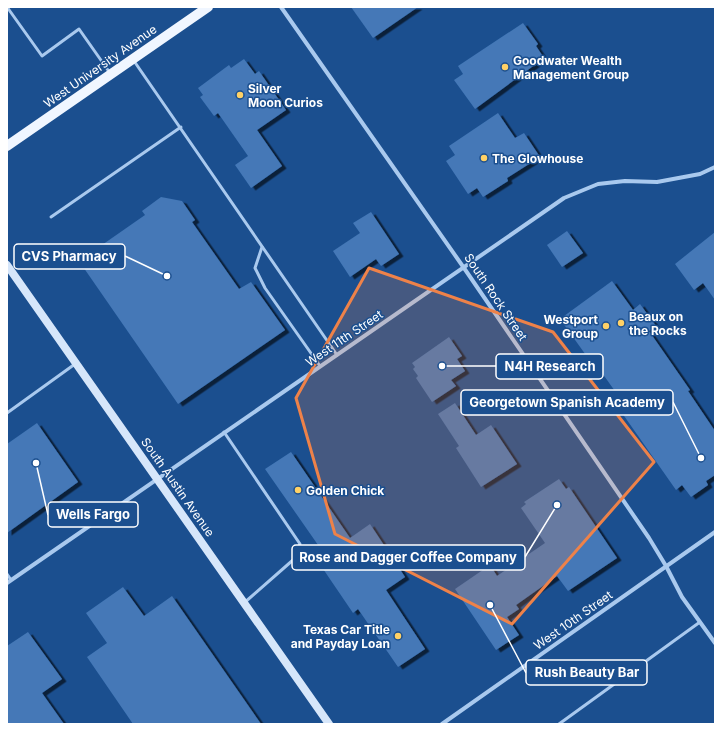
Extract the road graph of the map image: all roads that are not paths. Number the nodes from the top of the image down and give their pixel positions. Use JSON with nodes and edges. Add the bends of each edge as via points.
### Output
{"nodes":[{"id":1,"x":7,"y":7,"type":"edge"},
{"id":2,"x":208,"y":7,"type":"edge"},
{"id":3,"x":281,"y":7,"type":"edge"},
{"id":4,"x":133,"y":60,"type":"junction"},
{"id":5,"x":111,"y":74,"type":"junction"},
{"id":6,"x":181,"y":128,"type":"junction"},
{"id":7,"x":7,"y":146,"type":"edge"},
{"id":8,"x":715,"y":167,"type":"edge"},
{"id":9,"x":51,"y":217,"type":"dead end"},
{"id":10,"x":262,"y":247,"type":"junction"},
{"id":11,"x":7,"y":265,"type":"edge"},
{"id":12,"x":464,"y":268,"type":"junction"},
{"id":13,"x":337,"y":355,"type":"junction"},
{"id":14,"x":76,"y":363,"type":"junction"},
{"id":15,"x":320,"y":366,"type":"junction"},
{"id":16,"x":7,"y":413,"type":"edge"},
{"id":17,"x":224,"y":432,"type":"junction"},
{"id":18,"x":157,"y":478,"type":"junction"},
{"id":19,"x":715,"y":532,"type":"edge"},
{"id":20,"x":666,"y":566,"type":"junction"},
{"id":21,"x":7,"y":574,"type":"edge"},
{"id":22,"x":11,"y":580,"type":"junction"},
{"id":23,"x":7,"y":583,"type":"edge"},
{"id":24,"x":244,"y":602,"type":"junction"},
{"id":25,"x":700,"y":622,"type":"junction"},
{"id":26,"x":715,"y":643,"type":"edge"},
{"id":27,"x":444,"y":723,"type":"edge"},
{"id":28,"x":329,"y":724,"type":"edge"},
{"id":29,"x":559,"y":724,"type":"edge"}],
"edges":[{"from":1,"to":5,"type":"lane","via":[[42,56],[79,29]]},
{"from":2,"to":4,"type":"main road","name":"West University Avenue"},
{"from":3,"to":12,"type":"street","name":"South Rock Street"},
{"from":4,"to":5,"type":"main road","name":"West University Avenue"},
{"from":4,"to":6,"type":"lane"},
{"from":5,"to":7,"type":"main road","name":"West University Avenue"},
{"from":6,"to":9,"type":"lane"},
{"from":6,"to":10,"type":"lane"},
{"from":8,"to":12,"type":"street","name":"West 11th Street","via":[[700,174],[656,182],[625,181],[598,184],[564,198]]},
{"from":10,"to":13,"type":"lane"},
{"from":10,"to":15,"type":"lane","via":[[255,268],[265,288]]},
{"from":11,"to":14,"type":"main road","name":"South Austin Avenue"},
{"from":12,"to":13,"type":"street","name":"West 11th Street"},
{"from":12,"to":20,"type":"street","name":"South Rock Street"},
{"from":13,"to":15,"type":"street","name":"West 11th Street"},
{"from":14,"to":16,"type":"lane"},
{"from":14,"to":18,"type":"main road","name":"South Austin Avenue"},
{"from":15,"to":17,"type":"street","name":"West 11th Street"},
{"from":17,"to":18,"type":"street","name":"West 11th Street"},
{"from":17,"to":24,"type":"lane","via":[[300,544],[293,560]]},
{"from":18,"to":22,"type":"street","name":"West 11th Street"},
{"from":18,"to":24,"type":"main road","name":"South Austin Avenue"},
{"from":19,"to":20,"type":"street","name":"West 10th Street"},
{"from":20,"to":25,"type":"street","name":"South Rock Street","via":[[682,597]]},
{"from":20,"to":27,"type":"street","name":"West 10th Street"},
{"from":21,"to":22,"type":"lane"},
{"from":22,"to":23,"type":"street","name":"West 11th Street"},
{"from":24,"to":28,"type":"main road","name":"South Austin Avenue"},
{"from":25,"to":26,"type":"street","name":"South Rock Street"},
{"from":25,"to":29,"type":"lane"}]}
